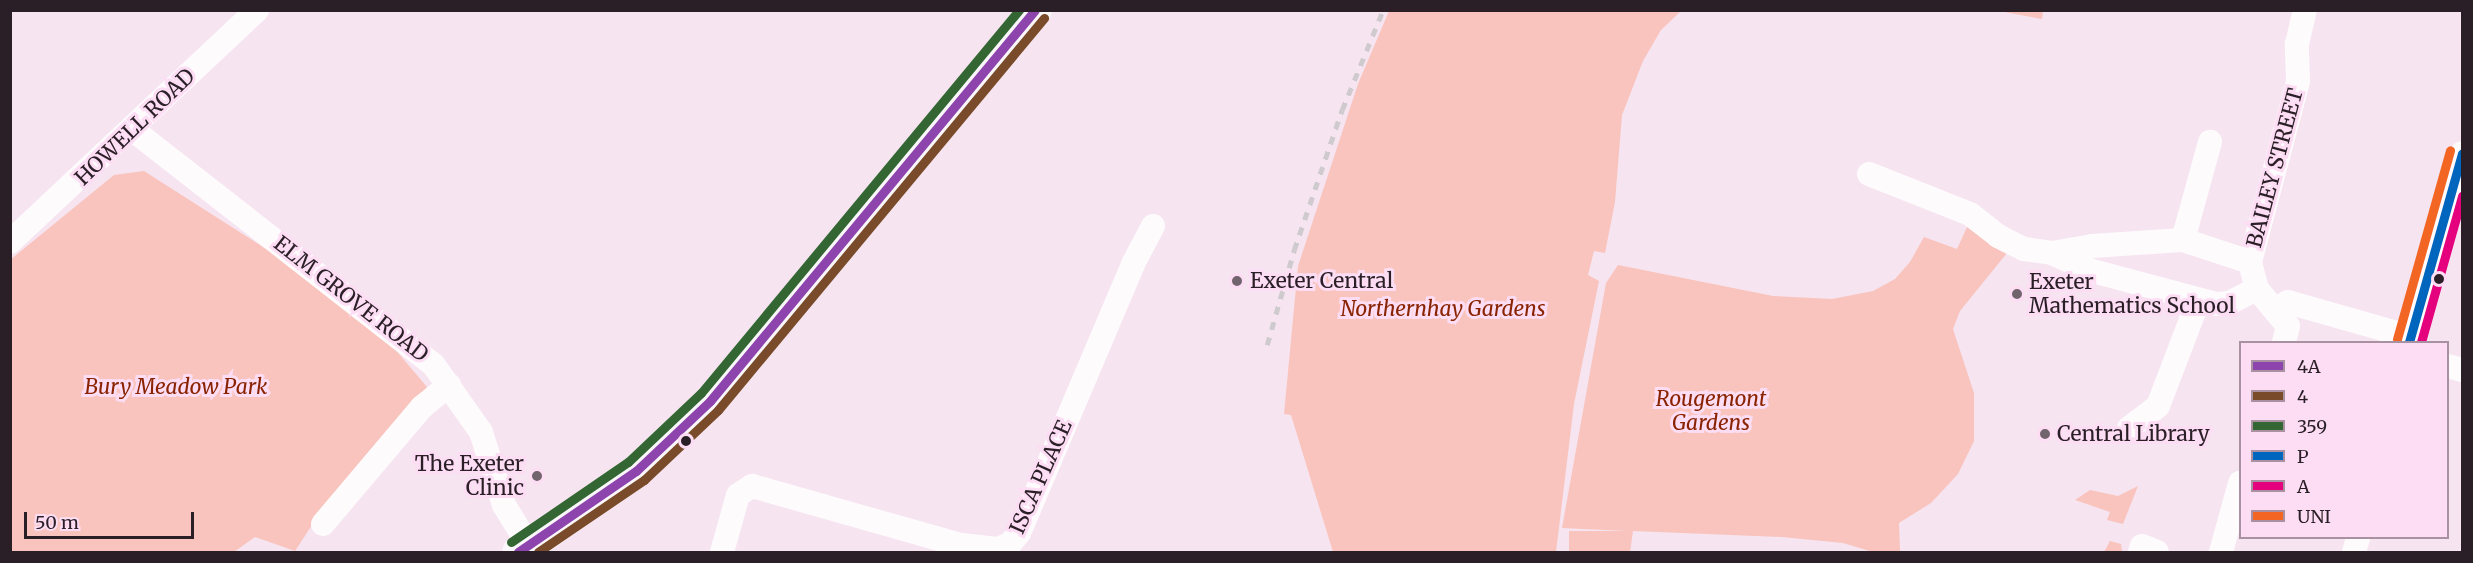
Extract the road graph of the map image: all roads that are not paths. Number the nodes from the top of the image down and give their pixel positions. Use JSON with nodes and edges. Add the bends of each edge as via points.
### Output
{"nodes":[{"id":1,"x":257,"y":10,"type":"edge"},
{"id":2,"x":1035,"y":10,"type":"edge"},
{"id":3,"x":2305,"y":10,"type":"edge"},
{"id":4,"x":133,"y":130,"type":"junction"},
{"id":5,"x":2210,"y":141,"type":"dead end"},
{"id":6,"x":2463,"y":153,"type":"edge"},
{"id":7,"x":1869,"y":174,"type":"dead end"},
{"id":8,"x":1153,"y":226,"type":"dead end"},
{"id":9,"x":2183,"y":240,"type":"junction"},
{"id":10,"x":10,"y":242,"type":"edge"},
{"id":11,"x":2052,"y":253,"type":"junction"},
{"id":12,"x":2250,"y":262,"type":"junction"},
{"id":13,"x":2257,"y":289,"type":"junction"},
{"id":14,"x":2198,"y":301,"type":"junction"},
{"id":15,"x":2276,"y":309,"type":"junction"},
{"id":16,"x":2410,"y":340,"type":"edge"},
{"id":17,"x":2284,"y":341,"type":"edge"},
{"id":18,"x":449,"y":385,"type":"junction"},
{"id":19,"x":2129,"y":428,"type":"dead end"},
{"id":20,"x":2239,"y":490,"type":"edge"},
{"id":21,"x":323,"y":524,"type":"dead end"},
{"id":22,"x":543,"y":549,"type":"edge"},
{"id":23,"x":722,"y":552,"type":"edge"},
{"id":24,"x":2140,"y":552,"type":"edge"},
{"id":25,"x":2157,"y":552,"type":"edge"},
{"id":26,"x":2221,"y":552,"type":"edge"}],
"edges":[{"from":1,"to":4,"type":"street","name":"HOWELL ROAD"},
{"from":2,"to":22,"type":"main road","via":[[710,401],[636,471],[589,506]]},
{"from":3,"to":12,"type":"street","name":"BAILEY STREET","via":[[2296,44],[2298,81]]},
{"from":4,"to":10,"type":"street","name":"HOWELL ROAD"},
{"from":4,"to":18,"type":"street","name":"ELM GROVE ROAD","via":[[411,343]]},
{"from":5,"to":9,"type":"street"},
{"from":6,"to":16,"type":"street"},
{"from":7,"to":11,"type":"street","via":[[1970,214],[1998,236],[2024,249]]},
{"from":8,"to":23,"type":"street","name":"ISCA PLACE","via":[[1133,264],[1019,533],[1010,544],[998,549],[961,545],[752,486],[738,495]]},
{"from":9,"to":11,"type":"street","via":[[2092,246]]},
{"from":9,"to":12,"type":"street"},
{"from":11,"to":14,"type":"street","via":[[2089,270]]},
{"from":12,"to":13,"type":"street","name":"BAILEY STREET"},
{"from":13,"to":14,"type":"street","via":[[2229,303]]},
{"from":13,"to":15,"type":"street"},
{"from":14,"to":19,"type":"street","via":[[2158,406]]},
{"from":15,"to":16,"type":"street","via":[[2288,302]]},
{"from":15,"to":17,"type":"street","via":[[2288,326]]},
{"from":18,"to":21,"type":"street","via":[[422,407]]},
{"from":18,"to":22,"type":"street","name":"ELM GROVE ROAD","via":[[481,432],[504,505]]},
{"from":20,"to":26,"type":"street"},
{"from":24,"to":25,"type":"street","via":[[2142,546]]}]}
